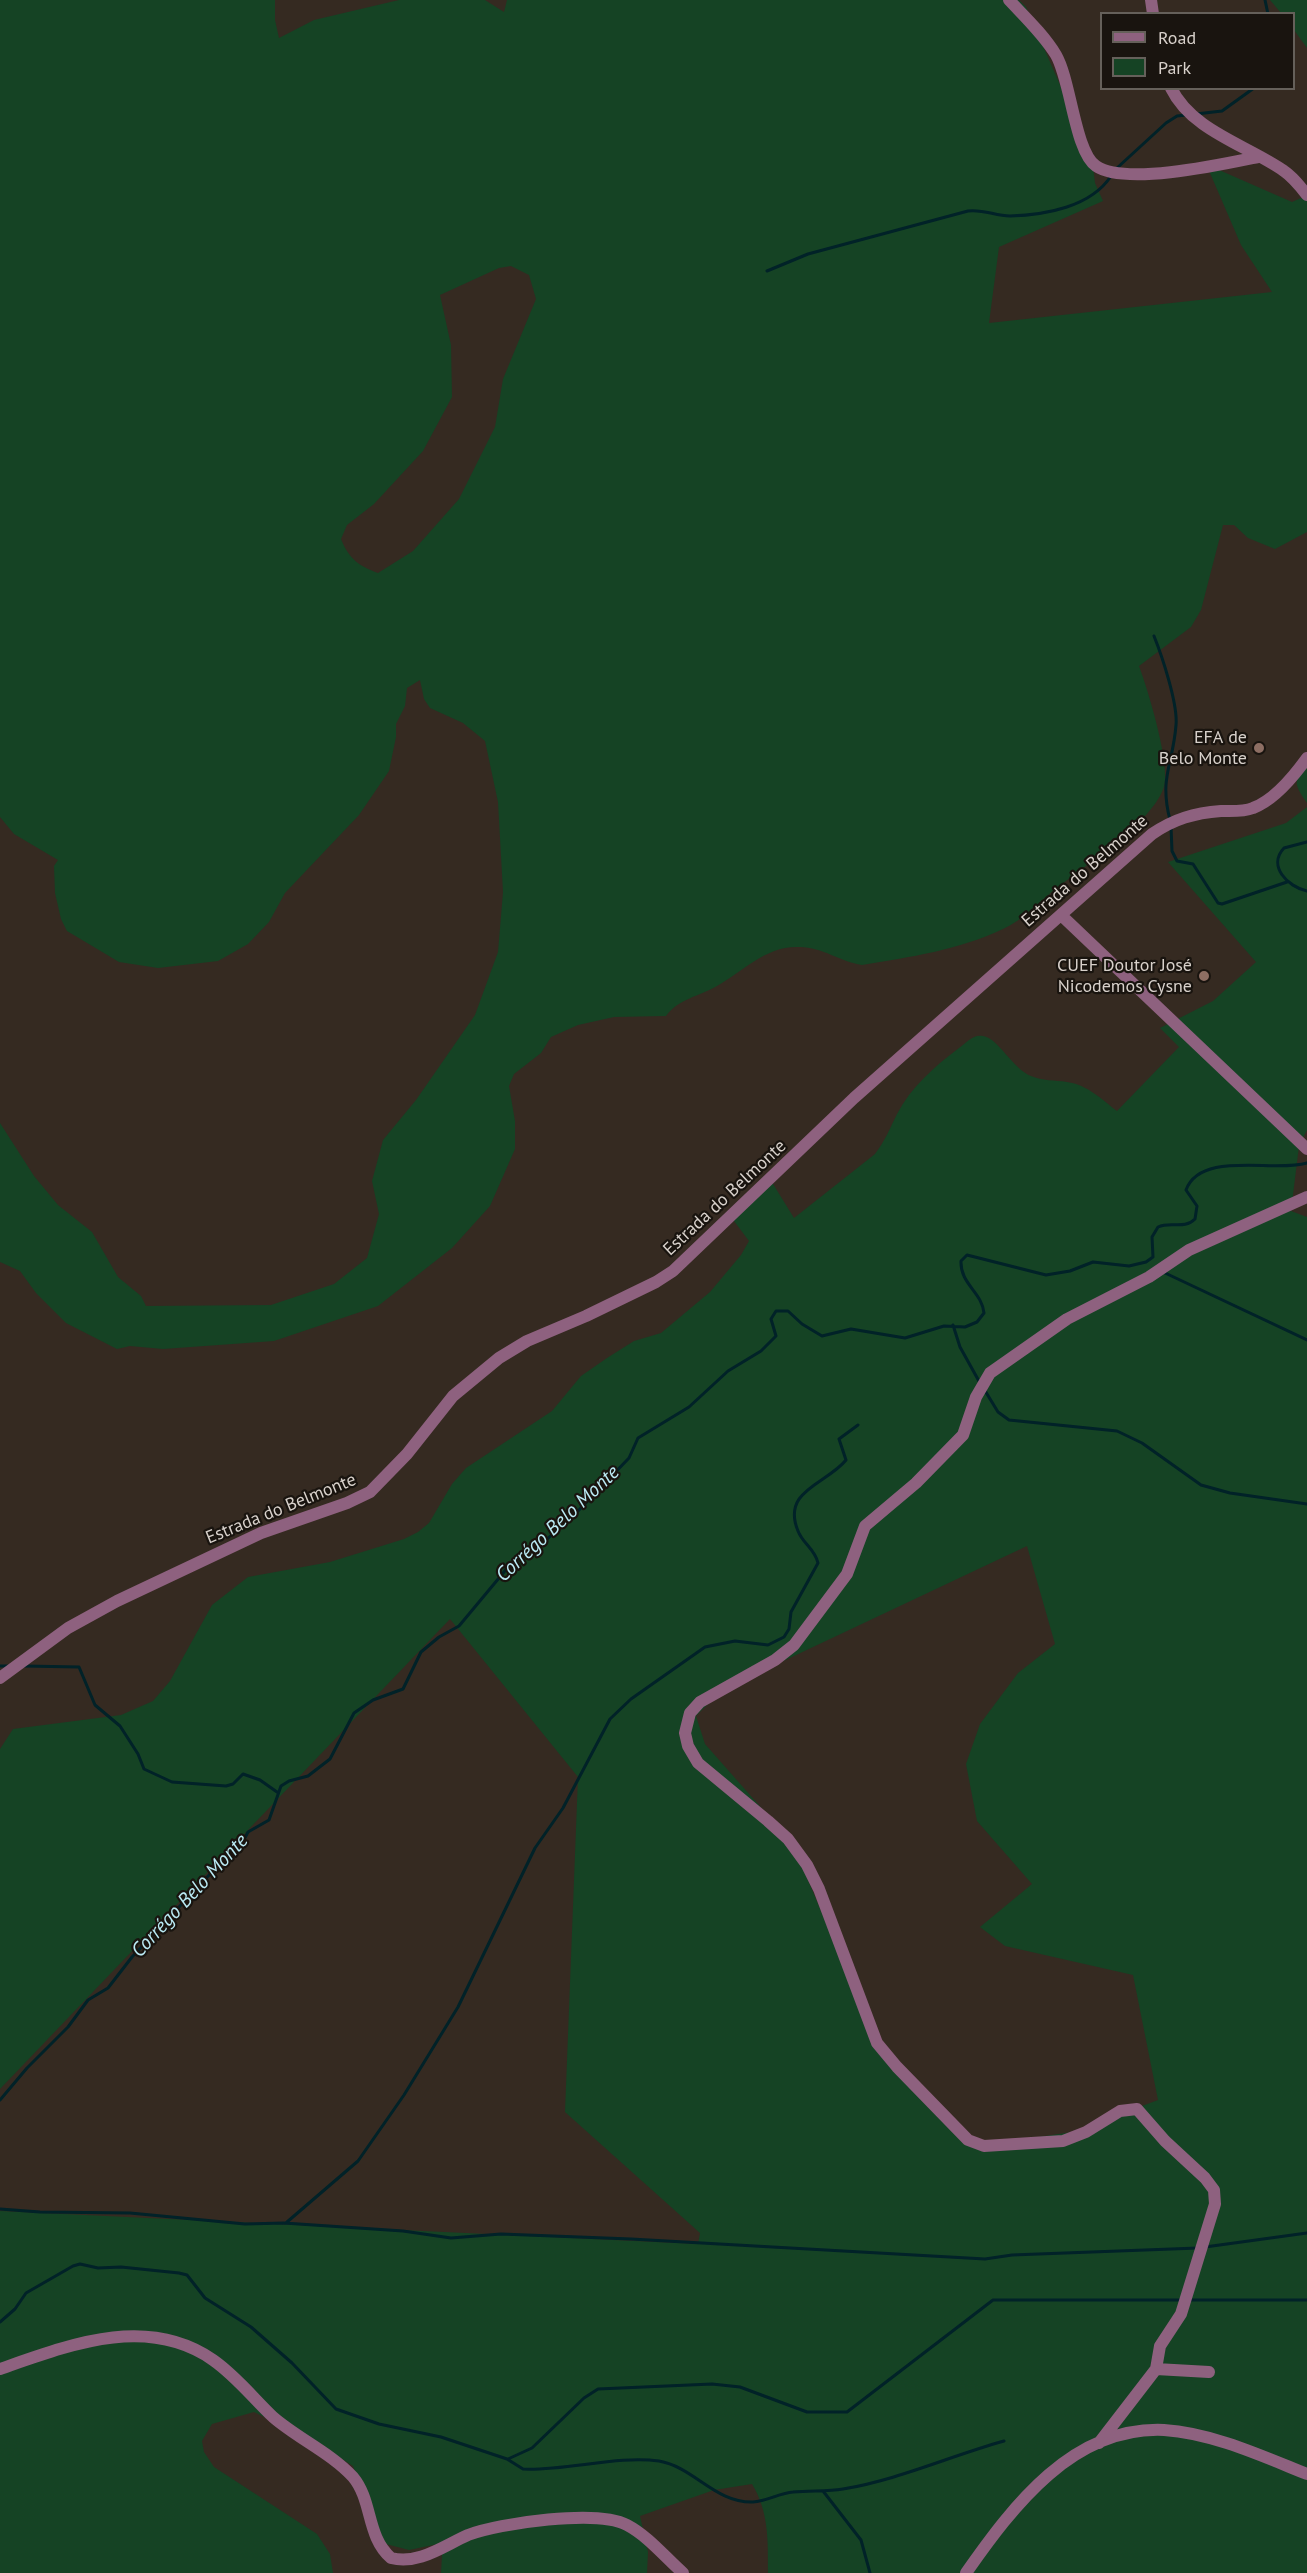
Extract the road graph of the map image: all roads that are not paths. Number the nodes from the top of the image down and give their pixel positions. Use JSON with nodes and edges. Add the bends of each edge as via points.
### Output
{"nodes":[{"id":1,"x":1009,"y":0,"type":"edge"},
{"id":2,"x":1172,"y":90,"type":"edge"},
{"id":3,"x":1258,"y":157,"type":"junction"},
{"id":4,"x":1307,"y":195,"type":"edge"},
{"id":5,"x":1307,"y":758,"type":"edge"},
{"id":6,"x":1060,"y":915,"type":"junction"},
{"id":7,"x":1307,"y":1149,"type":"edge"},
{"id":8,"x":1307,"y":1197,"type":"edge"},
{"id":9,"x":0,"y":1678,"type":"edge"},
{"id":10,"x":1156,"y":2369,"type":"junction"},
{"id":11,"x":0,"y":2370,"type":"edge"},
{"id":12,"x":1209,"y":2373,"type":"dead end"},
{"id":13,"x":1099,"y":2443,"type":"junction"},
{"id":14,"x":1307,"y":2474,"type":"edge"},
{"id":15,"x":683,"y":2573,"type":"edge"},
{"id":16,"x":966,"y":2573,"type":"edge"}],
"edges":[{"from":1,"to":3,"type":"street","via":[[1057,56],[1084,148],[1096,167],[1108,172],[1157,173]]},
{"from":2,"to":3,"type":"street","via":[[1200,121]]},
{"from":3,"to":4,"type":"street","via":[[1282,170]]},
{"from":5,"to":6,"type":"street","name":"Estrada do Belmonte","via":[[1263,804],[1244,810],[1191,814],[1169,822]]},
{"from":6,"to":7,"type":"street"},
{"from":6,"to":9,"type":"street","name":"Estrada do Belmonte","via":[[854,1098],[692,1256],[656,1282],[527,1341],[499,1358],[453,1396],[407,1454],[370,1492],[261,1533],[117,1601],[68,1628]]},
{"from":8,"to":10,"type":"street","via":[[1189,1250],[1149,1277],[1066,1319],[990,1373],[976,1397],[963,1436],[865,1526],[847,1574],[794,1645],[769,1664],[700,1702],[690,1713],[685,1733],[698,1763],[775,1827],[807,1865],[877,2043],[968,2140],[984,2146],[1063,2141],[1119,2111],[1134,2108],[1211,2185],[1215,2204],[1181,2314],[1160,2346]]},
{"from":10,"to":12,"type":"street"},
{"from":10,"to":13,"type":"street"},
{"from":11,"to":15,"type":"street","via":[[88,2342],[141,2335],[162,2338],[196,2350],[230,2373],[272,2416],[352,2477],[376,2542],[391,2558],[419,2558],[498,2527],[607,2518],[639,2532]]},
{"from":13,"to":14,"type":"street","via":[[1138,2432],[1164,2430],[1194,2435]]},
{"from":13,"to":16,"type":"street","via":[[1070,2457],[1049,2474]]}]}
